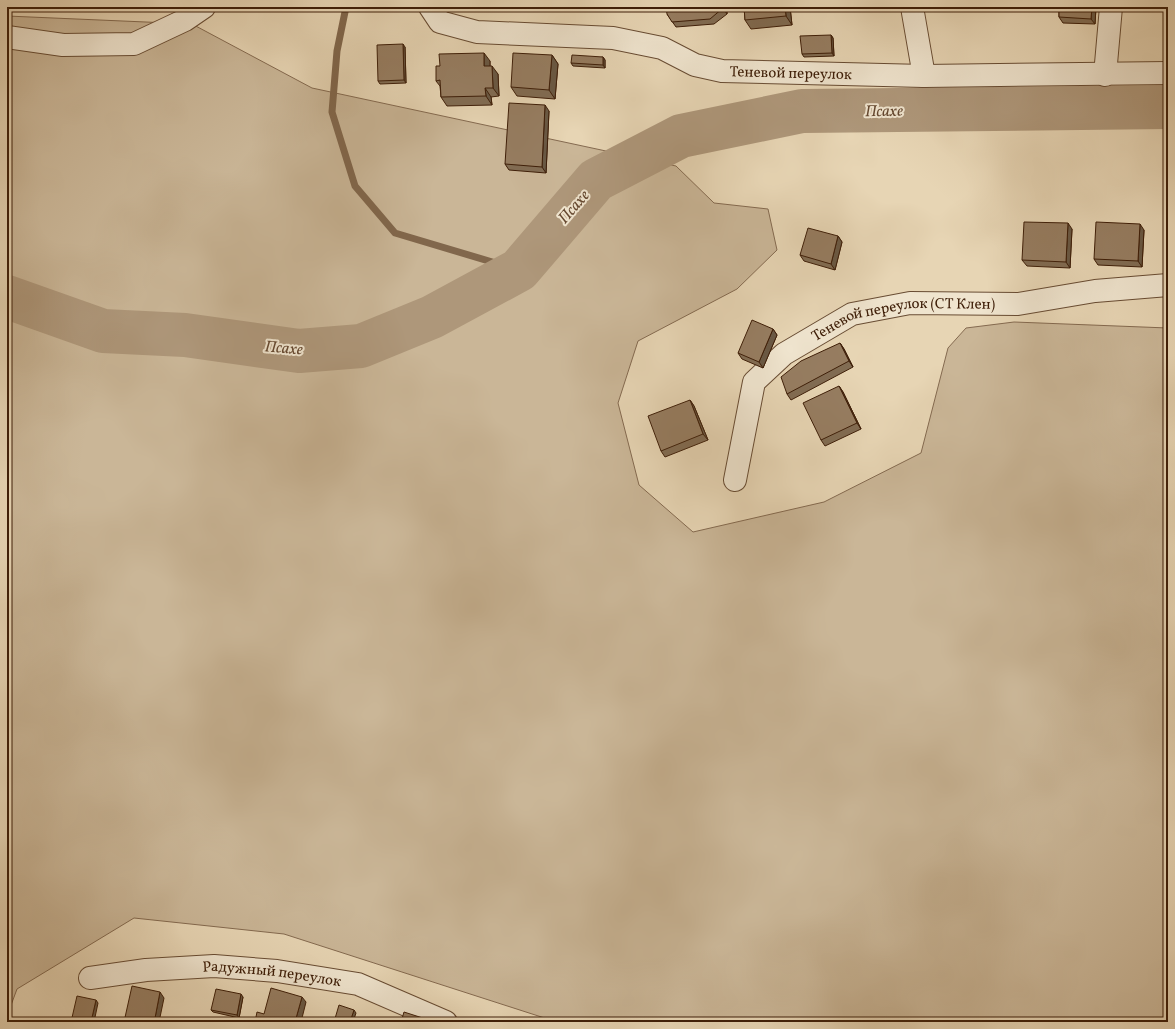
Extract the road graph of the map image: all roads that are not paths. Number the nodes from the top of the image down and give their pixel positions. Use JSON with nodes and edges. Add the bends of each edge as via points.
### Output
{"nodes":[{"id":1,"x":204,"y":7,"type":"edge"},
{"id":2,"x":430,"y":7,"type":"edge"},
{"id":3,"x":912,"y":7,"type":"edge"},
{"id":4,"x":1111,"y":7,"type":"edge"},
{"id":5,"x":7,"y":37,"type":"edge"},
{"id":6,"x":1168,"y":73,"type":"edge"},
{"id":7,"x":1105,"y":75,"type":"junction"},
{"id":8,"x":924,"y":76,"type":"junction"},
{"id":9,"x":1168,"y":285,"type":"edge"},
{"id":10,"x":734,"y":480,"type":"dead end"},
{"id":11,"x":90,"y":978,"type":"dead end"},
{"id":12,"x":446,"y":1022,"type":"edge"}],
"edges":[{"from":1,"to":5,"type":"street","via":[[186,20],[134,44],[63,45]]},
{"from":2,"to":8,"type":"street","name":"Теневой переулок","via":[[440,22],[477,32],[613,38],[662,48],[695,65],[722,72]]},
{"from":3,"to":8,"type":"street"},
{"from":4,"to":7,"type":"street"},
{"from":6,"to":7,"type":"street","name":"Теневой переулок"},
{"from":7,"to":8,"type":"street","name":"Теневой переулок"},
{"from":9,"to":10,"type":"street","name":"Теневой переулок (СТ Клен)","via":[[1095,291],[1018,304],[910,303],[852,314],[784,354],[754,382]]},
{"from":11,"to":12,"type":"street","name":"Радужный переулок","via":[[146,970],[214,966],[277,971],[358,984]]}]}
